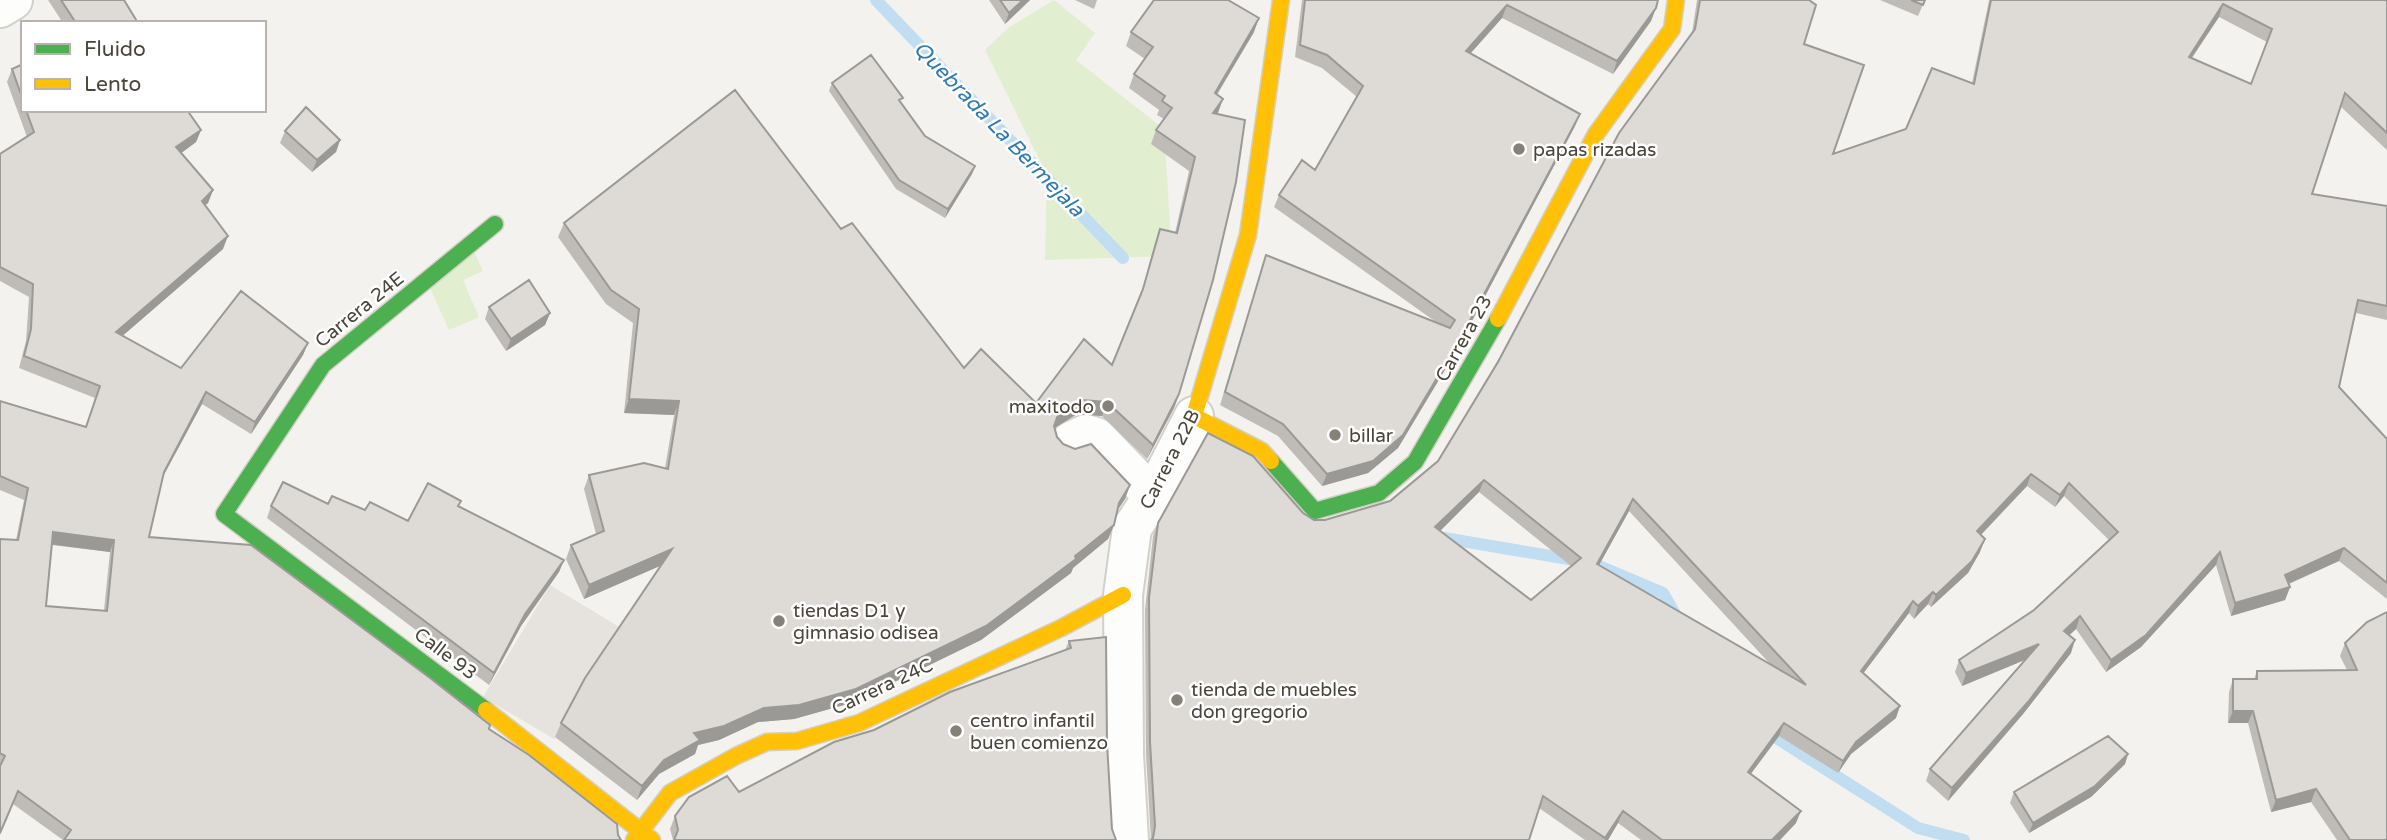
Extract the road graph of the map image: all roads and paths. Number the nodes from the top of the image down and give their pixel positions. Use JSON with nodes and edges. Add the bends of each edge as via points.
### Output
{"nodes":[{"id":1,"x":13,"y":0,"type":"edge"},
{"id":2,"x":1281,"y":0,"type":"edge"},
{"id":3,"x":1676,"y":0,"type":"edge"},
{"id":4,"x":0,"y":8,"type":"edge"},
{"id":5,"x":495,"y":224,"type":"dead end"},
{"id":6,"x":1194,"y":416,"type":"junction"},
{"id":7,"x":1071,"y":441,"type":"dead end"},
{"id":8,"x":1153,"y":496,"type":"junction"},
{"id":9,"x":224,"y":514,"type":"joint"},
{"id":10,"x":1123,"y":595,"type":"junction"},
{"id":11,"x":642,"y":837,"type":"edge"},
{"id":12,"x":1129,"y":840,"type":"edge"}],
"edges":[{"from":1,"to":4,"type":"street"},
{"from":2,"to":6,"type":"street","name":"Carrera 22B","via":[[1248,235]]},
{"from":3,"to":6,"type":"street","name":"Carrera 23","via":[[1672,29],[1596,134],[1474,364],[1415,462],[1397,478],[1379,493],[1314,511],[1262,451]]},
{"from":5,"to":9,"type":"street","name":"Carrera 24E","via":[[323,365]]},
{"from":6,"to":8,"type":"street","name":"Carrera 22B"},
{"from":7,"to":8,"type":"street","via":[[1086,434],[1096,437]]},
{"from":8,"to":10,"type":"street","name":"Carrera 22B","via":[[1132,528]]},
{"from":9,"to":11,"type":"street","name":"Calle 93","via":[[439,673]]},
{"from":10,"to":11,"type":"street","name":"Carrera 24C","via":[[859,723],[797,741],[767,742],[736,756],[670,793]]},
{"from":10,"to":12,"type":"street","name":"Carrera 22B"}]}
